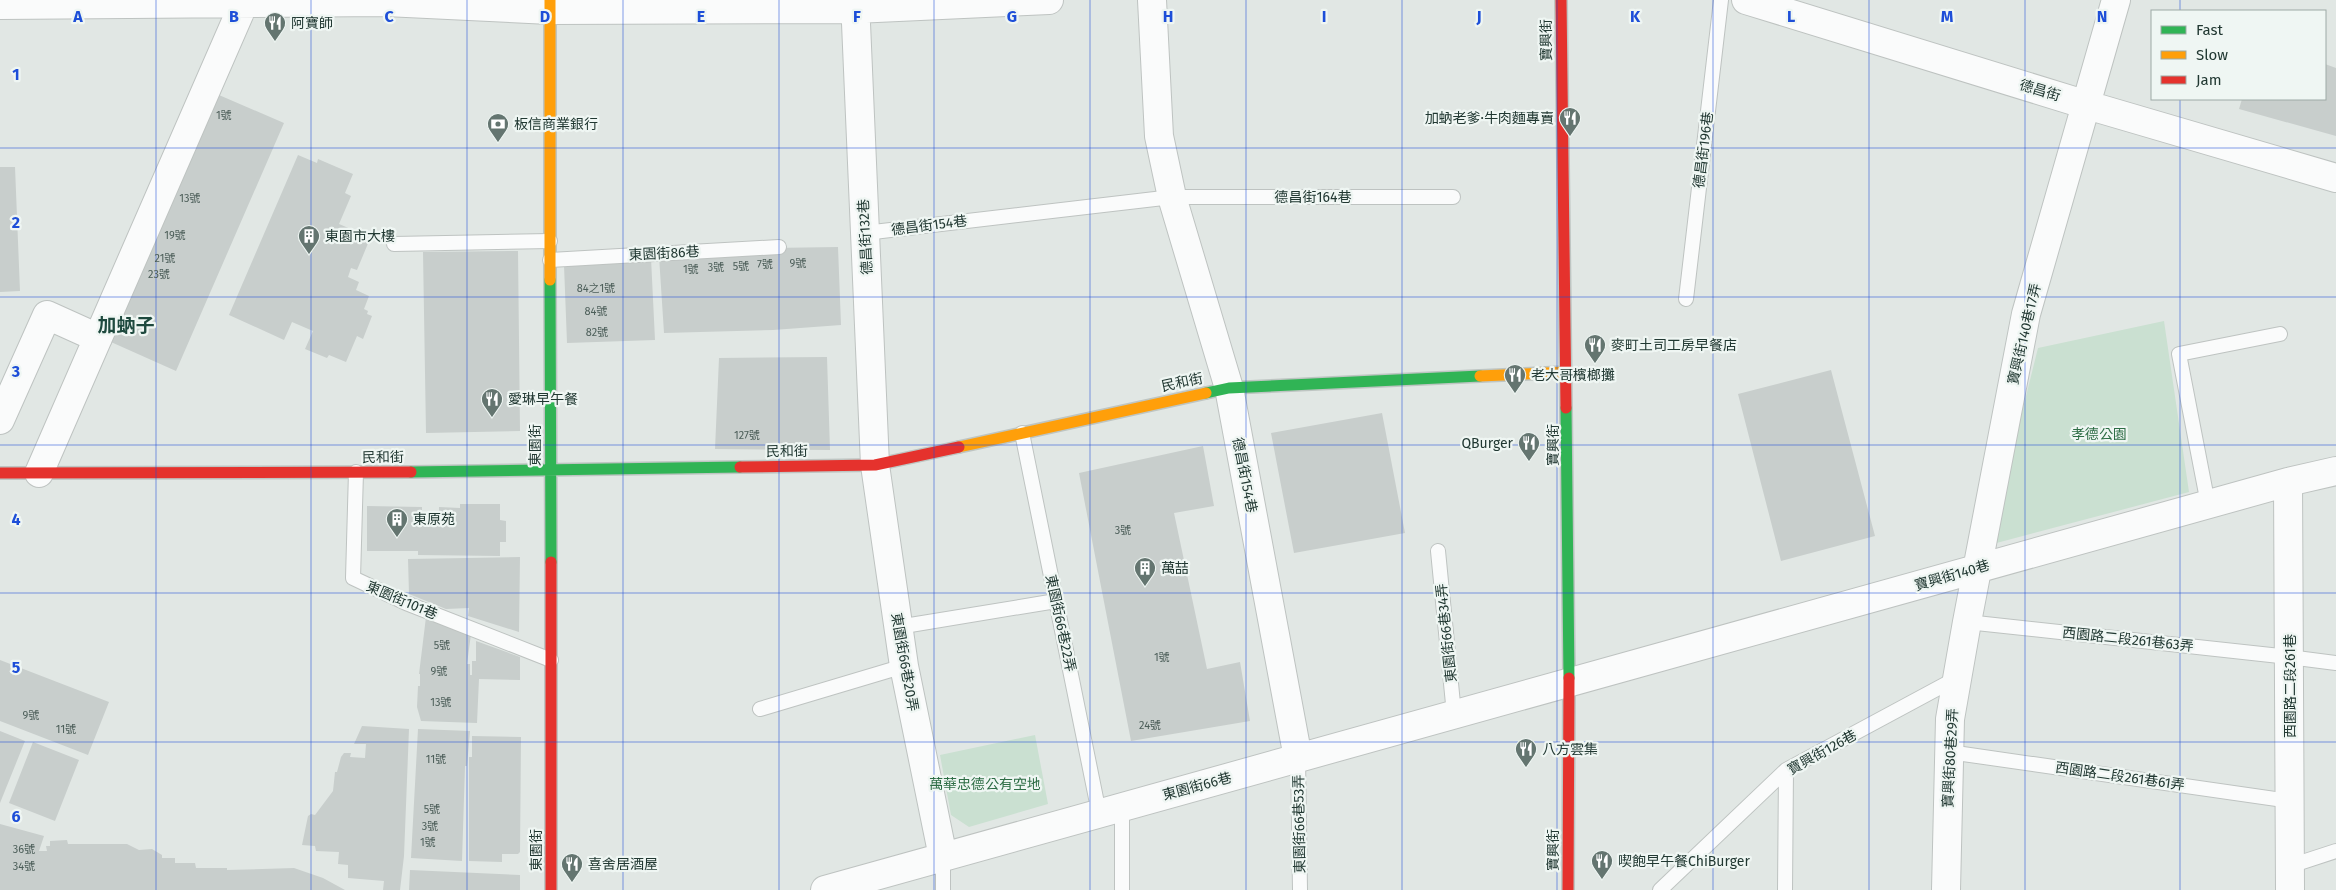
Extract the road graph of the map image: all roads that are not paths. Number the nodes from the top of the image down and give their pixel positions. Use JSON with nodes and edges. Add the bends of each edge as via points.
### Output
{"nodes":[{"id":1,"x":1049,"y":0,"type":"edge"},
{"id":2,"x":1152,"y":0,"type":"edge"},
{"id":3,"x":1560,"y":0,"type":"edge"},
{"id":4,"x":1721,"y":0,"type":"edge"},
{"id":5,"x":1746,"y":0,"type":"edge"},
{"id":6,"x":2116,"y":0,"type":"edge"},
{"id":7,"x":383,"y":1,"type":"edge"},
{"id":8,"x":244,"y":3,"type":"junction"},
{"id":9,"x":550,"y":5,"type":"edge"},
{"id":10,"x":855,"y":5,"type":"edge"},
{"id":11,"x":0,"y":6,"type":"edge"},
{"id":12,"x":2087,"y":104,"type":"junction"},
{"id":13,"x":2336,"y":178,"type":"edge"},
{"id":14,"x":1172,"y":197,"type":"junction"},
{"id":15,"x":1453,"y":198,"type":"dead end"},
{"id":16,"x":865,"y":233,"type":"junction"},
{"id":17,"x":550,"y":241,"type":"junction"},
{"id":18,"x":394,"y":244,"type":"dead end"},
{"id":19,"x":779,"y":247,"type":"dead end"},
{"id":20,"x":550,"y":260,"type":"junction"},
{"id":21,"x":1686,"y":299,"type":"dead end"},
{"id":22,"x":2280,"y":334,"type":"dead end"},
{"id":23,"x":98,"y":338,"type":"junction"},
{"id":24,"x":1567,"y":372,"type":"junction"},
{"id":25,"x":1229,"y":388,"type":"junction"},
{"id":26,"x":0,"y":420,"type":"edge"},
{"id":27,"x":1022,"y":433,"type":"junction"},
{"id":28,"x":875,"y":465,"type":"junction"},
{"id":29,"x":550,"y":471,"type":"junction"},
{"id":30,"x":2336,"y":471,"type":"edge"},
{"id":31,"x":356,"y":472,"type":"junction"},
{"id":32,"x":0,"y":473,"type":"edge"},
{"id":33,"x":39,"y":473,"type":"junction"},
{"id":34,"x":2288,"y":482,"type":"junction"},
{"id":35,"x":2208,"y":504,"type":"junction"},
{"id":36,"x":1438,"y":551,"type":"dead end"},
{"id":37,"x":1978,"y":568,"type":"junction"},
{"id":38,"x":1056,"y":601,"type":"junction"},
{"id":39,"x":1966,"y":622,"type":"junction"},
{"id":40,"x":898,"y":627,"type":"junction"},
{"id":41,"x":2289,"y":656,"type":"junction"},
{"id":42,"x":551,"y":660,"type":"junction"},
{"id":43,"x":2336,"y":663,"type":"edge"},
{"id":44,"x":904,"y":666,"type":"junction"},
{"id":45,"x":1957,"y":678,"type":"junction"},
{"id":46,"x":1570,"y":682,"type":"junction"},
{"id":47,"x":760,"y":709,"type":"dead end"},
{"id":48,"x":1454,"y":714,"type":"junction"},
{"id":49,"x":1949,"y":752,"type":"junction"},
{"id":50,"x":1298,"y":758,"type":"junction"},
{"id":51,"x":1786,"y":770,"type":"junction"},
{"id":52,"x":2290,"y":801,"type":"junction"},
{"id":53,"x":1111,"y":810,"type":"junction"},
{"id":54,"x":2336,"y":851,"type":"edge"},
{"id":55,"x":943,"y":857,"type":"junction"},
{"id":56,"x":2290,"y":878,"type":"edge"},
{"id":57,"x":551,"y":890,"type":"edge"},
{"id":58,"x":825,"y":890,"type":"edge"},
{"id":59,"x":943,"y":890,"type":"edge"},
{"id":60,"x":1122,"y":890,"type":"edge"},
{"id":61,"x":1300,"y":890,"type":"edge"},
{"id":62,"x":1568,"y":890,"type":"edge"},
{"id":63,"x":1660,"y":890,"type":"edge"},
{"id":64,"x":1785,"y":890,"type":"edge"},
{"id":65,"x":1946,"y":890,"type":"edge"}],
"edges":[{"from":1,"to":10,"type":"street"},
{"from":2,"to":14,"type":"street","name":"德昌街154巷","via":[[1159,136]]},
{"from":3,"to":24,"type":"street","name":"寶興街"},
{"from":4,"to":21,"type":"lane","name":"德昌街196巷"},
{"from":5,"to":12,"type":"street","name":"德昌街"},
{"from":6,"to":12,"type":"street","name":"寶興街140巷17弄"},
{"from":7,"to":8,"type":"street"},
{"from":7,"to":9,"type":"street"},
{"from":8,"to":11,"type":"street"},
{"from":8,"to":23,"type":"street"},
{"from":9,"to":10,"type":"street"},
{"from":9,"to":17,"type":"street","name":"東園街"},
{"from":10,"to":16,"type":"street","name":"德昌街132巷"},
{"from":12,"to":13,"type":"street","name":"德昌街"},
{"from":12,"to":37,"type":"street","name":"寶興街140巷17弄","via":[[2026,314]]},
{"from":14,"to":15,"type":"lane","name":"德昌街164巷"},
{"from":14,"to":16,"type":"lane","name":"德昌街154巷"},
{"from":14,"to":25,"type":"street","name":"德昌街154巷"},
{"from":16,"to":28,"type":"street","name":"德昌街132巷"},
{"from":17,"to":18,"type":"lane"},
{"from":17,"to":20,"type":"street","name":"東園街"},
{"from":19,"to":20,"type":"lane","name":"東園街86巷"},
{"from":20,"to":29,"type":"street","name":"東園街"},
{"from":22,"to":35,"type":"lane","via":[[2180,354]]},
{"from":23,"to":26,"type":"street","via":[[47,315]]},
{"from":23,"to":33,"type":"street"},
{"from":24,"to":25,"type":"street","name":"民和街"},
{"from":24,"to":46,"type":"street","name":"寶興街"},
{"from":25,"to":27,"type":"street","name":"民和街"},
{"from":25,"to":50,"type":"street","name":"德昌街154巷"},
{"from":27,"to":28,"type":"street","name":"民和街"},
{"from":27,"to":38,"type":"lane","name":"東園街66巷22弄"},
{"from":28,"to":29,"type":"street","name":"民和街"},
{"from":28,"to":40,"type":"street","name":"東園街66巷20弄"},
{"from":29,"to":31,"type":"street","name":"民和街"},
{"from":29,"to":42,"type":"street","name":"東園街"},
{"from":30,"to":34,"type":"street","name":"寶興街140巷"},
{"from":31,"to":33,"type":"street","name":"民和街"},
{"from":31,"to":42,"type":"lane","name":"東園街101巷","via":[[352,578],[406,603]]},
{"from":32,"to":33,"type":"street","name":"民和街"},
{"from":34,"to":35,"type":"street","name":"寶興街140巷"},
{"from":34,"to":41,"type":"street","name":"西園路二段261巷"},
{"from":35,"to":37,"type":"street","name":"寶興街140巷"},
{"from":36,"to":48,"type":"lane","name":"東園街66巷34弄"},
{"from":37,"to":39,"type":"street","name":"寶興街80巷29弄"},
{"from":37,"to":46,"type":"street","name":"寶興街140巷"},
{"from":38,"to":40,"type":"lane"},
{"from":38,"to":53,"type":"lane","name":"東園街66巷22弄"},
{"from":39,"to":41,"type":"lane","name":"西園路二段261巷63弄"},
{"from":39,"to":45,"type":"street","name":"寶興街80巷29弄"},
{"from":40,"to":44,"type":"street","name":"東園街66巷20弄"},
{"from":41,"to":43,"type":"lane","name":"西園路二段261巷63弄"},
{"from":41,"to":52,"type":"street","name":"西園路二段261巷"},
{"from":42,"to":57,"type":"street","name":"東園街"},
{"from":44,"to":47,"type":"lane"},
{"from":44,"to":55,"type":"street","name":"東園街66巷20弄"},
{"from":45,"to":49,"type":"street","name":"寶興街80巷29弄","via":[[1950,719]]},
{"from":45,"to":51,"type":"lane","name":"寶興街126巷"},
{"from":46,"to":48,"type":"street","name":"東園街66巷"},
{"from":46,"to":62,"type":"street","name":"寶興街"},
{"from":48,"to":50,"type":"street","name":"東園街66巷"},
{"from":49,"to":52,"type":"lane","name":"西園路二段261巷61弄"},
{"from":49,"to":65,"type":"street","name":"寶興街80巷29弄"},
{"from":50,"to":53,"type":"street","name":"東園街66巷"},
{"from":50,"to":61,"type":"lane","name":"東園街66巷53弄"},
{"from":51,"to":63,"type":"lane","name":"寶興街126巷"},
{"from":51,"to":64,"type":"lane"},
{"from":52,"to":56,"type":"street","name":"西園路二段261巷"},
{"from":53,"to":55,"type":"street","name":"東園街66巷"},
{"from":53,"to":60,"type":"lane","name":"東園街66巷22弄"},
{"from":54,"to":56,"type":"lane"},
{"from":55,"to":58,"type":"street","name":"東園街66巷"},
{"from":55,"to":59,"type":"lane"}]}
